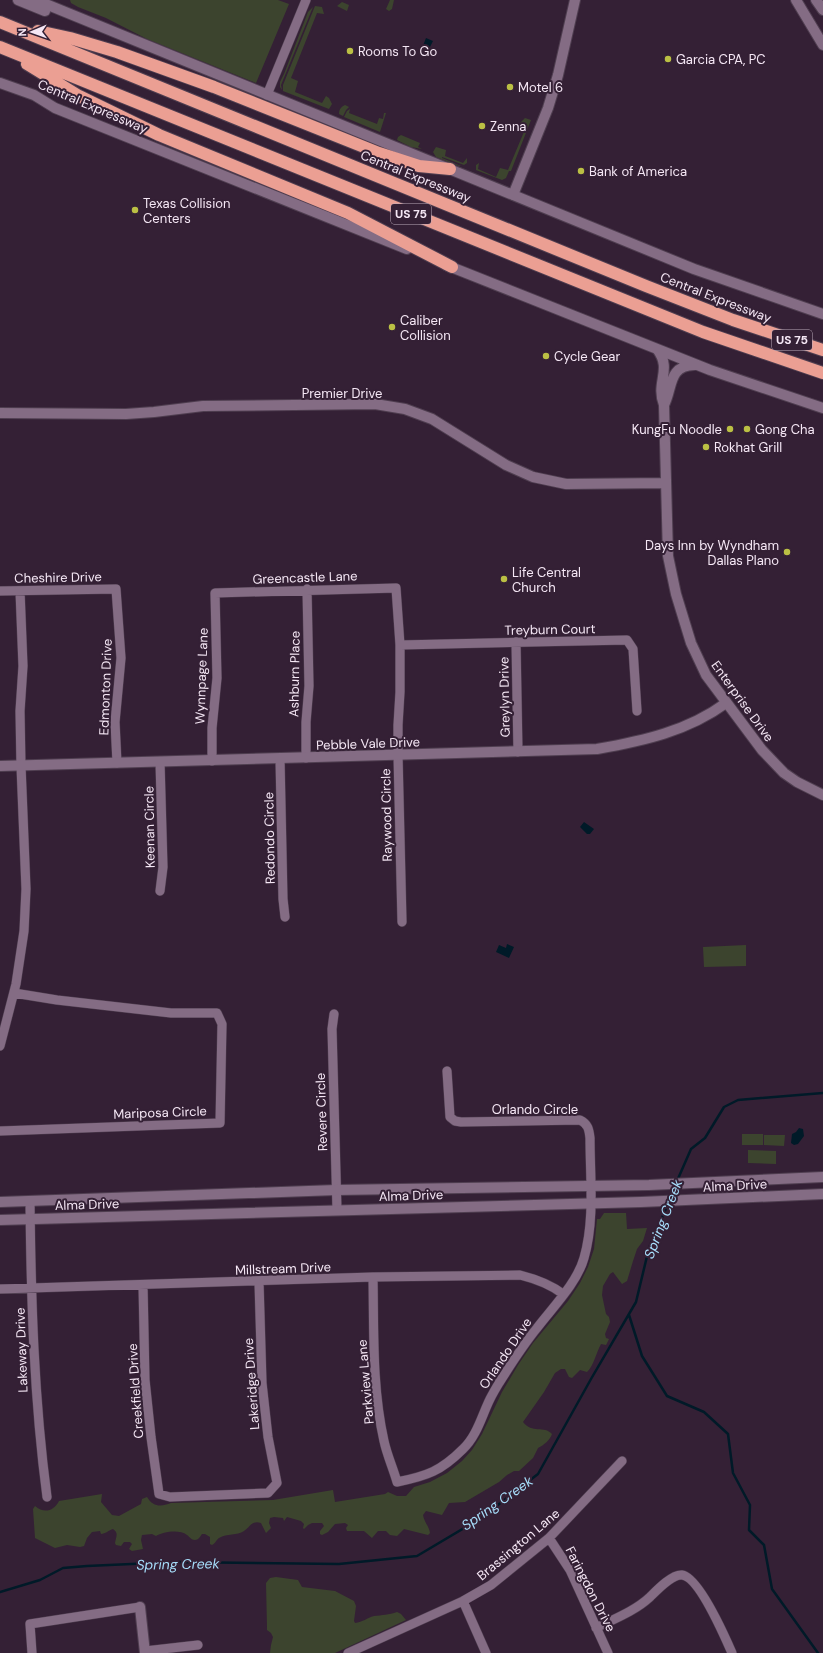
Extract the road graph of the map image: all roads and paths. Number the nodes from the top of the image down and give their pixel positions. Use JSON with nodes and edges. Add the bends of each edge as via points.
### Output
{"nodes":[{"id":1,"x":18,"y":0,"type":"edge"},
{"id":2,"x":36,"y":0,"type":"edge"},
{"id":3,"x":306,"y":0,"type":"edge"},
{"id":4,"x":575,"y":0,"type":"edge"},
{"id":5,"x":796,"y":0,"type":"edge"},
{"id":6,"x":816,"y":0,"type":"edge"},
{"id":7,"x":823,"y":10,"type":"edge"},
{"id":8,"x":70,"y":14,"type":"junction"},
{"id":9,"x":2,"y":23,"type":"edge"},
{"id":10,"x":823,"y":45,"type":"edge"},
{"id":11,"x":0,"y":47,"type":"edge"},
{"id":12,"x":0,"y":79,"type":"edge"},
{"id":13,"x":0,"y":83,"type":"edge"},
{"id":14,"x":34,"y":95,"type":"junction"},
{"id":15,"x":267,"y":95,"type":"junction"},
{"id":16,"x":450,"y":170,"type":"junction"},
{"id":17,"x":513,"y":195,"type":"junction"},
{"id":18,"x":452,"y":267,"type":"junction"},
{"id":19,"x":823,"y":314,"type":"edge"},
{"id":20,"x":657,"y":349,"type":"junction"},
{"id":21,"x":823,"y":350,"type":"edge"},
{"id":22,"x":696,"y":364,"type":"junction"},
{"id":23,"x":823,"y":373,"type":"edge"},
{"id":24,"x":664,"y":405,"type":"junction"},
{"id":25,"x":823,"y":408,"type":"edge"},
{"id":26,"x":0,"y":414,"type":"edge"},
{"id":27,"x":666,"y":483,"type":"junction"},
{"id":28,"x":396,"y":588,"type":"joint"},
{"id":29,"x":116,"y":589,"type":"joint"},
{"id":30,"x":307,"y":589,"type":"junction"},
{"id":31,"x":0,"y":591,"type":"edge"},
{"id":32,"x":20,"y":591,"type":"junction"},
{"id":33,"x":215,"y":593,"type":"joint"},
{"id":34,"x":516,"y":642,"type":"junction"},
{"id":35,"x":400,"y":645,"type":"junction"},
{"id":36,"x":726,"y":703,"type":"junction"},
{"id":37,"x":637,"y":711,"type":"dead end"},
{"id":38,"x":518,"y":752,"type":"junction"},
{"id":39,"x":398,"y":755,"type":"junction"},
{"id":40,"x":306,"y":758,"type":"junction"},
{"id":41,"x":280,"y":759,"type":"junction"},
{"id":42,"x":212,"y":760,"type":"junction"},
{"id":43,"x":160,"y":762,"type":"junction"},
{"id":44,"x":116,"y":763,"type":"junction"},
{"id":45,"x":0,"y":766,"type":"edge"},
{"id":46,"x":21,"y":766,"type":"junction"},
{"id":47,"x":823,"y":795,"type":"edge"},
{"id":48,"x":160,"y":891,"type":"dead end"},
{"id":49,"x":285,"y":917,"type":"dead end"},
{"id":50,"x":402,"y":922,"type":"dead end"},
{"id":51,"x":14,"y":993,"type":"junction"},
{"id":52,"x":334,"y":1014,"type":"dead end"},
{"id":53,"x":0,"y":1046,"type":"edge"},
{"id":54,"x":447,"y":1071,"type":"dead end"},
{"id":55,"x":0,"y":1131,"type":"edge"},
{"id":56,"x":823,"y":1177,"type":"edge"},
{"id":57,"x":787,"y":1179,"type":"junction"},
{"id":58,"x":590,"y":1185,"type":"junction"},
{"id":59,"x":336,"y":1190,"type":"junction"},
{"id":60,"x":823,"y":1194,"type":"edge"},
{"id":61,"x":788,"y":1195,"type":"junction"},
{"id":62,"x":30,"y":1201,"type":"junction"},
{"id":63,"x":0,"y":1202,"type":"edge"},
{"id":64,"x":590,"y":1203,"type":"junction"},
{"id":65,"x":337,"y":1210,"type":"junction"},
{"id":66,"x":30,"y":1219,"type":"junction"},
{"id":67,"x":0,"y":1220,"type":"edge"},
{"id":68,"x":373,"y":1278,"type":"junction"},
{"id":69,"x":259,"y":1282,"type":"junction"},
{"id":70,"x":143,"y":1285,"type":"junction"},
{"id":71,"x":32,"y":1288,"type":"junction"},
{"id":72,"x":0,"y":1289,"type":"edge"},
{"id":73,"x":563,"y":1294,"type":"junction"},
{"id":74,"x":622,"y":1461,"type":"dead end"},
{"id":75,"x":397,"y":1482,"type":"joint"},
{"id":76,"x":159,"y":1494,"type":"joint"},
{"id":77,"x":47,"y":1497,"type":"dead end"},
{"id":78,"x":549,"y":1538,"type":"junction"},
{"id":79,"x":463,"y":1601,"type":"junction"},
{"id":80,"x":140,"y":1607,"type":"joint"},
{"id":81,"x":596,"y":1628,"type":"junction"},
{"id":82,"x":198,"y":1645,"type":"dead end"},
{"id":83,"x":360,"y":1650,"type":"edge"},
{"id":84,"x":145,"y":1652,"type":"edge"},
{"id":85,"x":32,"y":1653,"type":"edge"},
{"id":86,"x":348,"y":1653,"type":"edge"},
{"id":87,"x":486,"y":1653,"type":"edge"},
{"id":88,"x":608,"y":1653,"type":"edge"},
{"id":89,"x":732,"y":1653,"type":"edge"}],
"edges":[{"from":1,"to":8,"type":"main road","via":[[58,16]]},
{"from":2,"to":8,"type":"main road","name":"Central Expressway"},
{"from":3,"to":15,"type":"street"},
{"from":4,"to":17,"type":"main road","via":[[558,75]]},
{"from":5,"to":10,"type":"main road"},
{"from":6,"to":7,"type":"main road"},
{"from":8,"to":15,"type":"main road","name":"Central Expressway"},
{"from":9,"to":16,"type":"highway","via":[[70,38],[117,52],[214,87],[369,149],[420,166]]},
{"from":9,"to":21,"type":"highway","name":"Central Expressway","number":"US 75","via":[[660,292]]},
{"from":11,"to":18,"type":"highway","via":[[79,96],[159,135],[348,213]]},
{"from":11,"to":23,"type":"highway","name":"Central Expressway","number":"US 75","via":[[689,326]]},
{"from":12,"to":14,"type":"main road"},
{"from":13,"to":14,"type":"main road","name":"Central Expressway"},
{"from":14,"to":18,"type":"main road","name":"Central Expressway","via":[[55,108]]},
{"from":15,"to":16,"type":"main road","name":"Central Expressway"},
{"from":16,"to":17,"type":"main road","name":"Central Expressway"},
{"from":17,"to":19,"type":"main road","name":"Central Expressway","via":[[694,269]]},
{"from":18,"to":20,"type":"main road","name":"Central Expressway"},
{"from":20,"to":22,"type":"main road","name":"Central Expressway"},
{"from":20,"to":24,"type":"main road","name":"Enterprise Drive","via":[[665,365],[661,386]]},
{"from":22,"to":24,"type":"main road","name":"Enterprise Drive","via":[[680,368],[674,374]]},
{"from":22,"to":25,"type":"main road","name":"Central Expressway"},
{"from":24,"to":27,"type":"main road","name":"Enterprise Drive"},
{"from":26,"to":27,"type":"main road","name":"Premier Drive","via":[[126,414],[203,406],[389,405],[417,412],[432,419],[506,465],[533,478],[566,484]]},
{"from":27,"to":36,"type":"main road","name":"Enterprise Drive","via":[[668,556],[676,594],[698,660]]},
{"from":28,"to":30,"type":"street","name":"Greencastle Lane"},
{"from":28,"to":35,"type":"street","name":"Raywood Circle"},
{"from":29,"to":32,"type":"street","name":"Cheshire Drive"},
{"from":29,"to":44,"type":"street","name":"Edmonton Drive","via":[[121,658],[115,722]]},
{"from":30,"to":33,"type":"street","name":"Greencastle Lane"},
{"from":30,"to":40,"type":"street","name":"Ashburn Place","via":[[309,686]]},
{"from":31,"to":32,"type":"street","name":"Cheshire Drive"},
{"from":32,"to":46,"type":"street"},
{"from":33,"to":42,"type":"street","name":"Wynnpage Lane","via":[[217,678]]},
{"from":34,"to":35,"type":"street","name":"Treyburn Court"},
{"from":34,"to":37,"type":"street","name":"Treyburn Court","via":[[627,640],[633,649]]},
{"from":34,"to":38,"type":"street","name":"Greylyn Drive"},
{"from":35,"to":39,"type":"street","name":"Raywood Circle"},
{"from":36,"to":38,"type":"main road","name":"Pebble Vale Drive","via":[[691,724],[644,740],[597,749]]},
{"from":36,"to":47,"type":"main road","name":"Enterprise Drive","via":[[775,765],[797,782]]},
{"from":38,"to":39,"type":"main road","name":"Pebble Vale Drive"},
{"from":39,"to":40,"type":"main road","name":"Pebble Vale Drive"},
{"from":39,"to":50,"type":"street","name":"Raywood Circle"},
{"from":40,"to":41,"type":"main road","name":"Pebble Vale Drive"},
{"from":41,"to":42,"type":"main road","name":"Pebble Vale Drive"},
{"from":41,"to":49,"type":"street","name":"Redondo Circle"},
{"from":42,"to":43,"type":"main road","name":"Pebble Vale Drive"},
{"from":43,"to":44,"type":"main road","name":"Pebble Vale Drive"},
{"from":43,"to":48,"type":"street","name":"Keenan Circle","via":[[163,867]]},
{"from":44,"to":46,"type":"main road","name":"Pebble Vale Drive"},
{"from":45,"to":46,"type":"main road","name":"Pebble Vale Drive"},
{"from":46,"to":51,"type":"street","via":[[25,904],[24,931]]},
{"from":51,"to":53,"type":"street"},
{"from":51,"to":55,"type":"street","name":"Mariposa Circle","via":[[171,1013],[217,1013],[222,1024],[220,1123]]},
{"from":52,"to":59,"type":"street","name":"Revere Circle","via":[[332,1029]]},
{"from":54,"to":58,"type":"street","name":"Orlando Circle","via":[[450,1117],[455,1121],[580,1120],[586,1123],[589,1129]]},
{"from":56,"to":57,"type":"main road","name":"Alma Drive"},
{"from":57,"to":58,"type":"main road","name":"Alma Drive"},
{"from":57,"to":61,"type":"main road"},
{"from":58,"to":59,"type":"main road","name":"Alma Drive"},
{"from":58,"to":64,"type":"street","name":"Orlando Circle"},
{"from":59,"to":62,"type":"main road","name":"Alma Drive"},
{"from":59,"to":65,"type":"street","name":"Revere Circle"},
{"from":60,"to":61,"type":"main road","name":"Alma Drive"},
{"from":61,"to":64,"type":"main road","name":"Alma Drive","via":[[692,1201]]},
{"from":62,"to":63,"type":"main road","name":"Alma Drive"},
{"from":62,"to":66,"type":"street","name":"Lakeway Drive"},
{"from":64,"to":65,"type":"main road","name":"Alma Drive"},
{"from":64,"to":73,"type":"street","name":"Orlando Drive","via":[[589,1237],[584,1260],[576,1278]]},
{"from":65,"to":66,"type":"main road","name":"Alma Drive"},
{"from":66,"to":67,"type":"main road","name":"Alma Drive"},
{"from":66,"to":71,"type":"street","name":"Lakeway Drive"},
{"from":68,"to":69,"type":"street","name":"Millstream Drive"},
{"from":68,"to":73,"type":"street","name":"Millstream Drive","via":[[520,1275],[553,1287]]},
{"from":68,"to":75,"type":"street","name":"Parkview Lane","via":[[378,1408],[384,1442]]},
{"from":69,"to":70,"type":"street","name":"Millstream Drive"},
{"from":69,"to":76,"type":"street","name":"Lakeridge Drive","via":[[262,1383],[268,1437],[277,1483],[268,1493],[170,1496]]},
{"from":70,"to":71,"type":"street","name":"Millstream Drive"},
{"from":70,"to":76,"type":"street","name":"Creekfield Drive","via":[[145,1380]]},
{"from":71,"to":72,"type":"street","name":"Millstream Drive"},
{"from":71,"to":77,"type":"street","name":"Lakeway Drive","via":[[35,1386]]},
{"from":73,"to":75,"type":"street","name":"Orlando Drive","via":[[512,1363],[490,1398],[476,1432],[465,1448],[437,1471]]},
{"from":74,"to":78,"type":"street","name":"Brassington Lane"},
{"from":78,"to":79,"type":"street","name":"Brassington Lane","via":[[491,1585]]},
{"from":78,"to":81,"type":"street","name":"Faringdon Drive","via":[[570,1570]]},
{"from":79,"to":83,"type":"street","name":"Brassington Lane"},
{"from":79,"to":87,"type":"street"},
{"from":80,"to":84,"type":"main road"},
{"from":80,"to":85,"type":"street","via":[[30,1624]]},
{"from":81,"to":88,"type":"street","name":"Faringdon Drive"},
{"from":81,"to":89,"type":"street","via":[[646,1601],[680,1574],[689,1577],[698,1588]]},
{"from":82,"to":84,"type":"street"},
{"from":83,"to":86,"type":"street","name":"Brassington Lane"}]}
